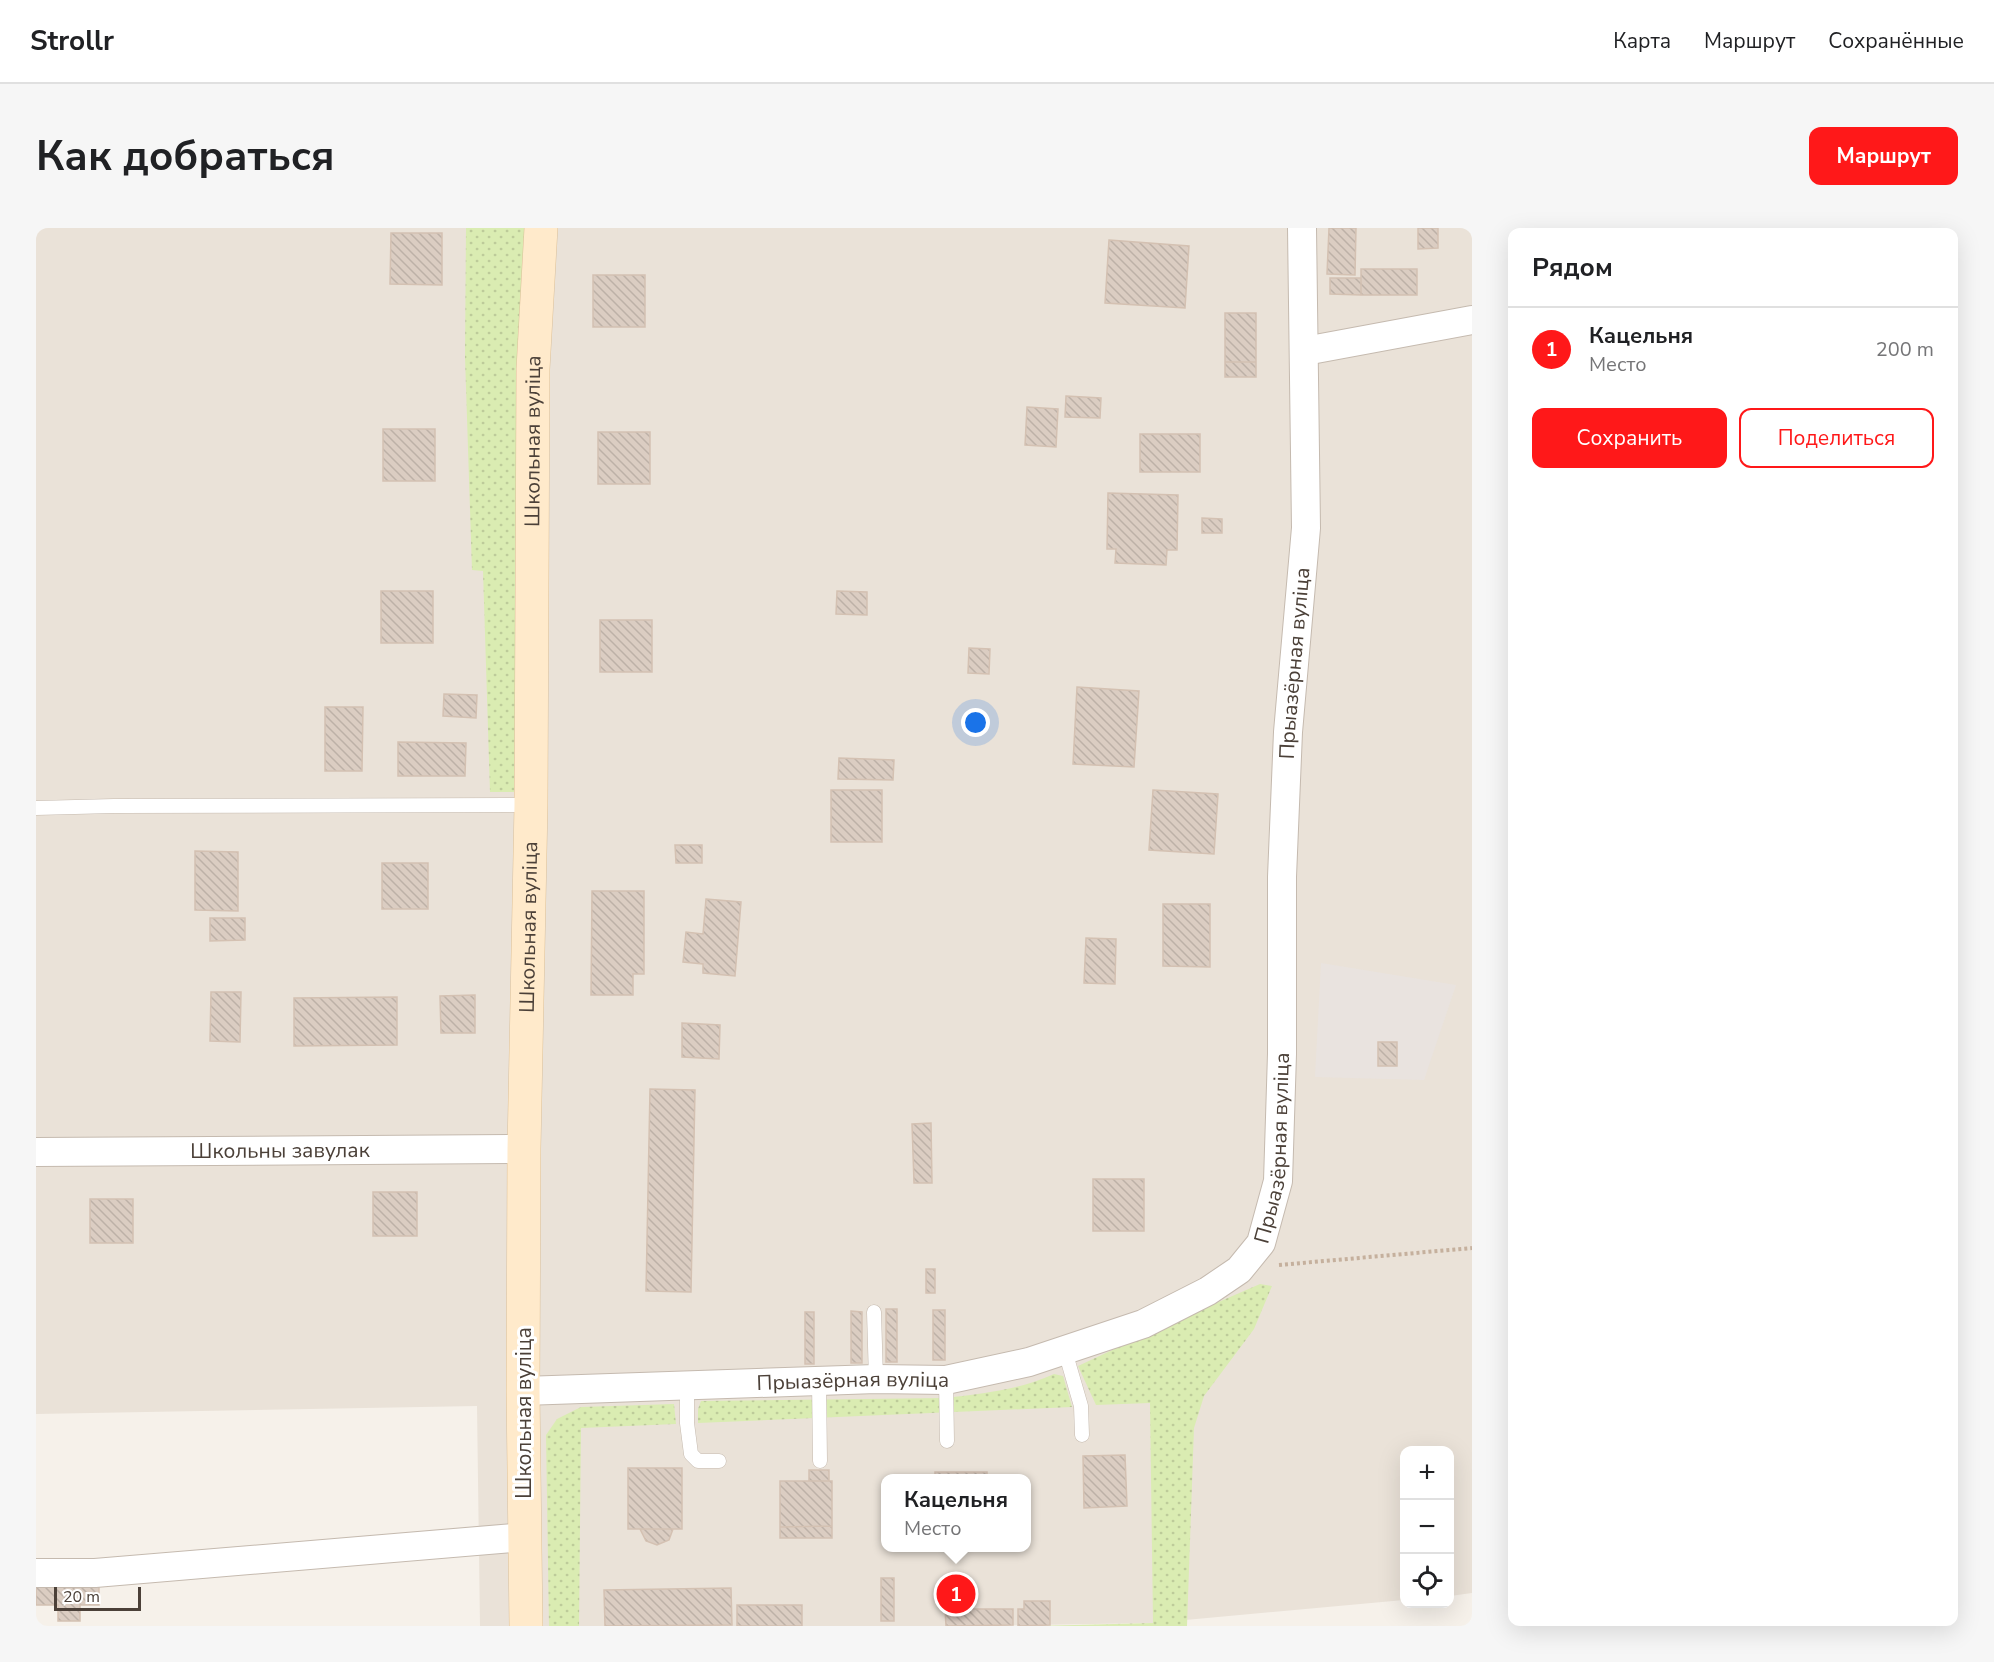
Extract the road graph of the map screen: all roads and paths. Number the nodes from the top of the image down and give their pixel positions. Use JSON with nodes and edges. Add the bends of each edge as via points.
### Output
{"nodes":[{"id":1,"x":541,"y":228,"type":"edge"},
{"id":2,"x":1302,"y":228,"type":"edge"},
{"id":3,"x":1472,"y":320,"type":"edge"},
{"id":4,"x":1305,"y":351,"type":"junction"},
{"id":5,"x":531,"y":805,"type":"junction"},
{"id":6,"x":36,"y":808,"type":"edge"},
{"id":7,"x":524,"y":1149,"type":"junction"},
{"id":8,"x":36,"y":1152,"type":"edge"},
{"id":9,"x":1472,"y":1248,"type":"edge"},
{"id":10,"x":1239,"y":1270,"type":"junction"},
{"id":11,"x":874,"y":1312,"type":"dead end"},
{"id":12,"x":1065,"y":1351,"type":"junction"},
{"id":13,"x":876,"y":1379,"type":"junction"},
{"id":14,"x":946,"y":1380,"type":"junction"},
{"id":15,"x":819,"y":1381,"type":"junction"},
{"id":16,"x":687,"y":1384,"type":"junction"},
{"id":17,"x":523,"y":1391,"type":"junction"},
{"id":18,"x":1082,"y":1435,"type":"dead end"},
{"id":19,"x":947,"y":1442,"type":"dead end"},
{"id":20,"x":718,"y":1461,"type":"dead end"},
{"id":21,"x":820,"y":1461,"type":"dead end"},
{"id":22,"x":525,"y":1537,"type":"junction"},
{"id":23,"x":36,"y":1573,"type":"edge"},
{"id":24,"x":526,"y":1626,"type":"edge"}],
"edges":[{"from":1,"to":5,"type":"main road","name":"Школьная вуліца","via":[[533,369]]},
{"from":2,"to":4,"type":"street","name":"Прыазёрная вуліца"},
{"from":3,"to":4,"type":"street"},
{"from":4,"to":10,"type":"street","name":"Прыазёрная вуліца","via":[[1306,528],[1288,732],[1278,1181],[1261,1243]]},
{"from":5,"to":6,"type":"lane"},
{"from":5,"to":7,"type":"main road","name":"Школьная вуліца"},
{"from":7,"to":8,"type":"street","name":"Школьны завулак"},
{"from":7,"to":17,"type":"main road","name":"Школьная вуліца"},
{"from":9,"to":10,"type":"path"},
{"from":10,"to":12,"type":"street","name":"Прыазёрная вуліца","via":[[1208,1291],[1143,1323]]},
{"from":11,"to":13,"type":"lane"},
{"from":12,"to":14,"type":"street","name":"Прыазёрная вуліца"},
{"from":12,"to":18,"type":"lane","via":[[1081,1406]]},
{"from":13,"to":14,"type":"street","name":"Прыазёрная вуліца"},
{"from":13,"to":15,"type":"street","name":"Прыазёрная вуліца"},
{"from":14,"to":19,"type":"lane"},
{"from":15,"to":16,"type":"street","name":"Прыазёрная вуліца"},
{"from":15,"to":21,"type":"lane"},
{"from":16,"to":17,"type":"street","name":"Прыазёрная вуліца"},
{"from":16,"to":20,"type":"lane","via":[[691,1454],[698,1461]]},
{"from":17,"to":22,"type":"main road","name":"Школьная вуліца"},
{"from":22,"to":23,"type":"street","via":[[96,1573]]},
{"from":22,"to":24,"type":"main road","name":"Школьная вуліца"}]}
